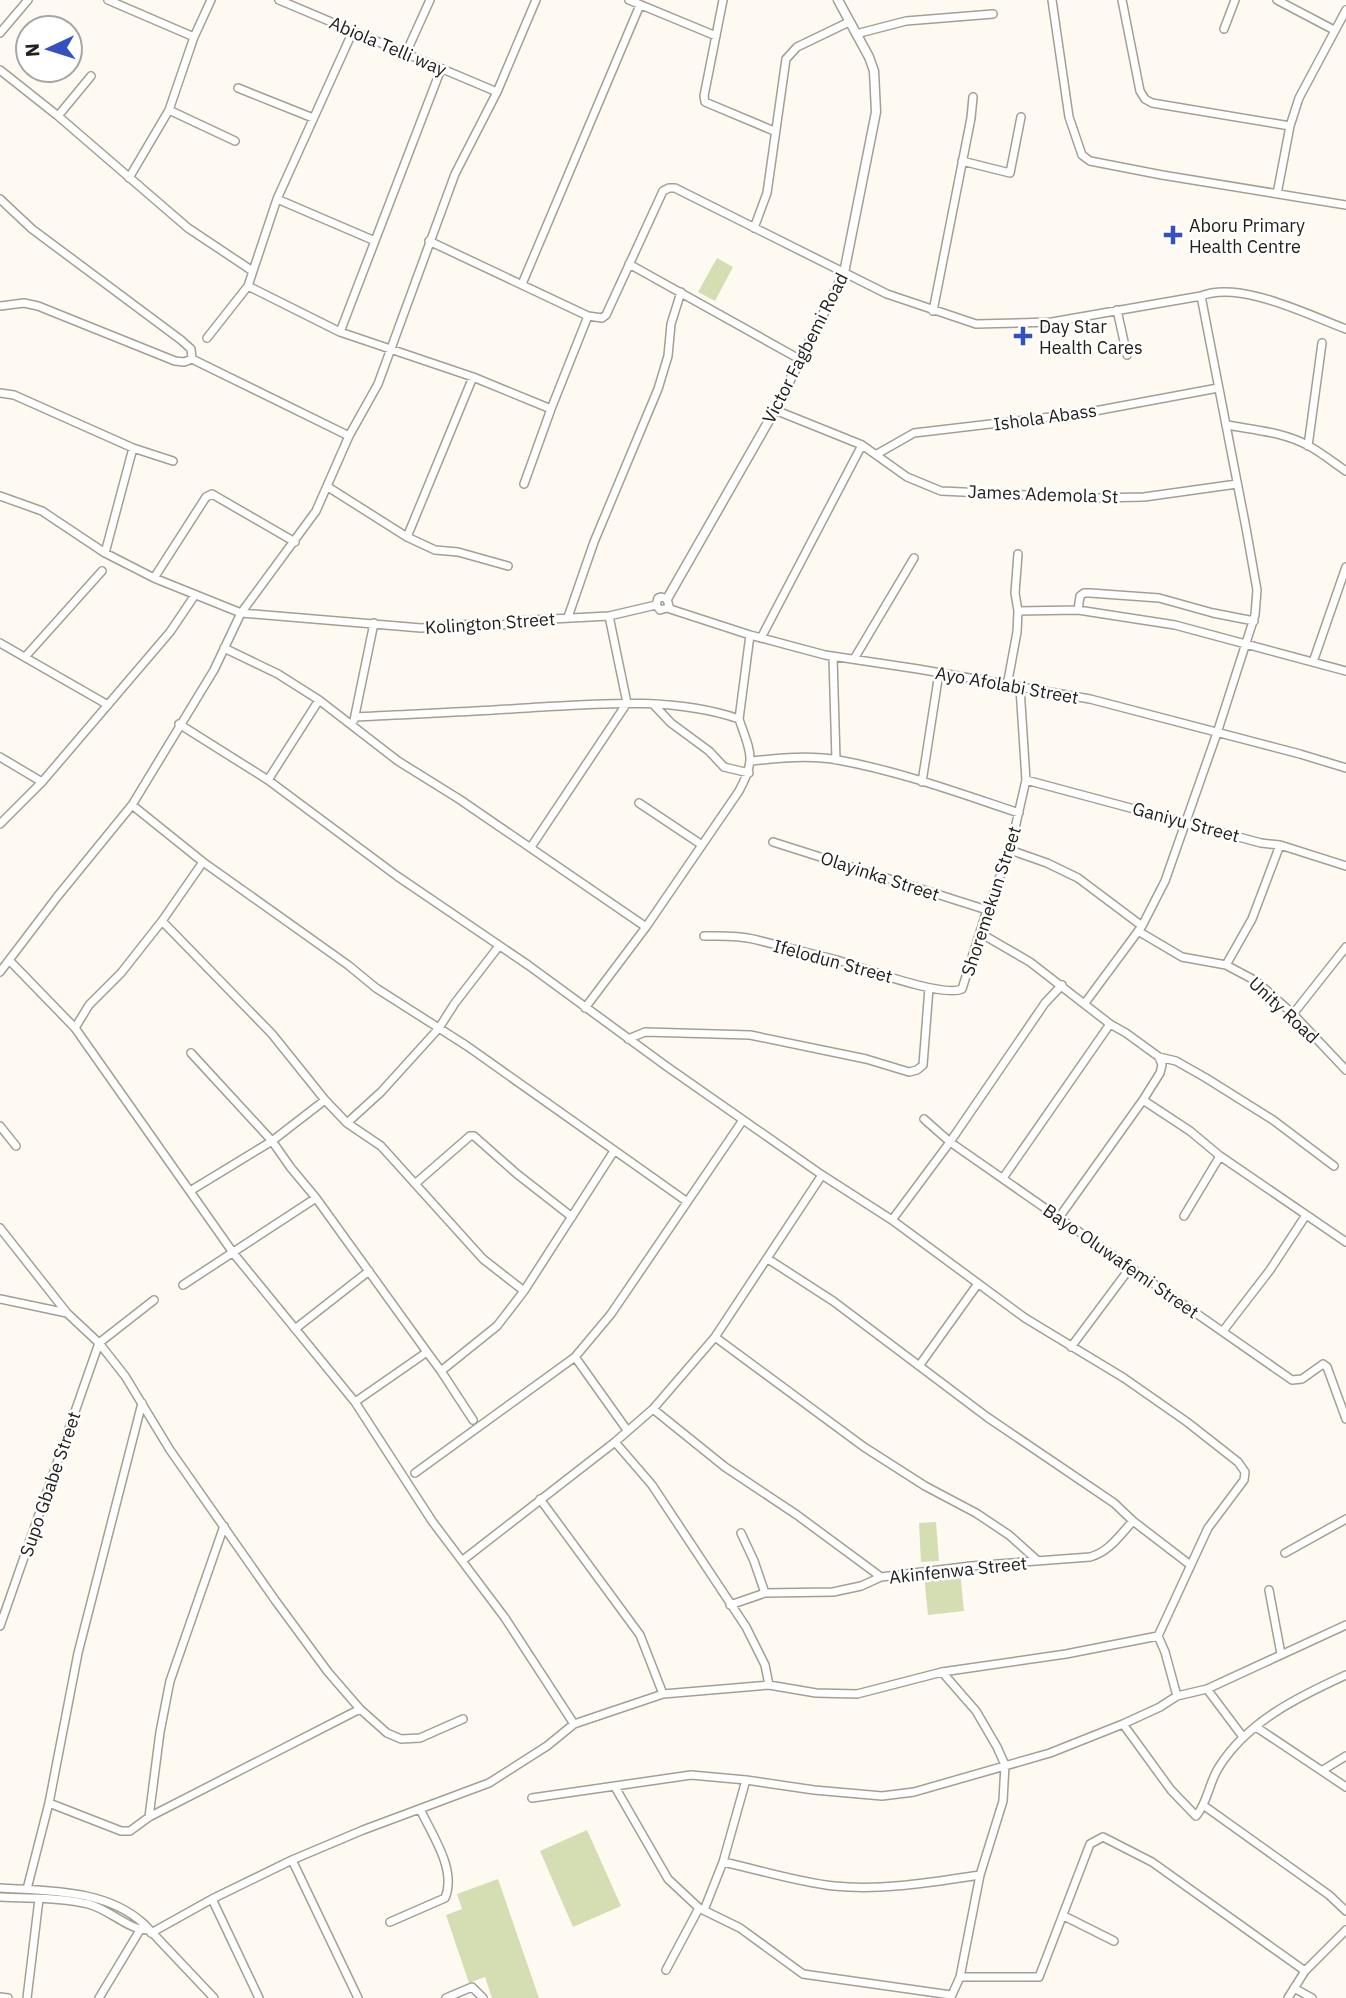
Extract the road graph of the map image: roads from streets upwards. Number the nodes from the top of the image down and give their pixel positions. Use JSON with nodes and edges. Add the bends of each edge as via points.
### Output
{"nodes":[{"id":1,"x":28,"y":0,"type":"edge"},
{"id":2,"x":108,"y":0,"type":"edge"},
{"id":3,"x":211,"y":0,"type":"edge"},
{"id":4,"x":279,"y":0,"type":"edge"},
{"id":5,"x":430,"y":0,"type":"edge"},
{"id":6,"x":536,"y":0,"type":"edge"},
{"id":7,"x":629,"y":0,"type":"edge"},
{"id":8,"x":723,"y":0,"type":"edge"},
{"id":9,"x":838,"y":0,"type":"edge"},
{"id":10,"x":1052,"y":0,"type":"edge"},
{"id":11,"x":1122,"y":0,"type":"edge"},
{"id":12,"x":1235,"y":0,"type":"edge"},
{"id":13,"x":1277,"y":0,"type":"edge"},
{"id":14,"x":640,"y":5,"type":"junction"},
{"id":15,"x":1346,"y":10,"type":"edge"},
{"id":16,"x":993,"y":14,"type":"dead end"},
{"id":17,"x":849,"y":22,"type":"junction"},
{"id":18,"x":1224,"y":29,"type":"dead end"},
{"id":19,"x":1334,"y":30,"type":"junction"},
{"id":20,"x":354,"y":32,"type":"junction"},
{"id":21,"x":0,"y":33,"type":"edge"},
{"id":22,"x":856,"y":34,"type":"junction"},
{"id":23,"x":716,"y":36,"type":"junction"},
{"id":24,"x":194,"y":37,"type":"junction"},
{"id":25,"x":407,"y":53,"type":"junction"},
{"id":26,"x":441,"y":69,"type":"junction"},
{"id":27,"x":0,"y":71,"type":"edge"},
{"id":28,"x":90,"y":76,"type":"dead end"},
{"id":29,"x":238,"y":88,"type":"dead end"},
{"id":30,"x":497,"y":92,"type":"junction"},
{"id":31,"x":973,"y":97,"type":"dead end"},
{"id":32,"x":169,"y":110,"type":"junction"},
{"id":33,"x":58,"y":116,"type":"junction"},
{"id":34,"x":1021,"y":117,"type":"dead end"},
{"id":35,"x":313,"y":118,"type":"junction"},
{"id":36,"x":1290,"y":127,"type":"junction"},
{"id":37,"x":774,"y":131,"type":"junction"},
{"id":38,"x":235,"y":141,"type":"dead end"},
{"id":39,"x":962,"y":161,"type":"junction"},
{"id":40,"x":129,"y":178,"type":"junction"},
{"id":41,"x":1277,"y":194,"type":"junction"},
{"id":42,"x":0,"y":198,"type":"edge"},
{"id":43,"x":277,"y":199,"type":"junction"},
{"id":44,"x":1346,"y":205,"type":"edge"},
{"id":45,"x":754,"y":228,"type":"junction"},
{"id":46,"x":375,"y":241,"type":"junction"},
{"id":47,"x":429,"y":241,"type":"junction"},
{"id":48,"x":629,"y":264,"type":"junction"},
{"id":49,"x":251,"y":270,"type":"junction"},
{"id":50,"x":844,"y":273,"type":"junction"},
{"id":51,"x":522,"y":284,"type":"junction"},
{"id":52,"x":248,"y":286,"type":"junction"},
{"id":53,"x":681,"y":292,"type":"junction"},
{"id":54,"x":1201,"y":296,"type":"junction"},
{"id":55,"x":0,"y":306,"type":"edge"},
{"id":56,"x":1117,"y":310,"type":"junction"},
{"id":57,"x":933,"y":311,"type":"junction"},
{"id":58,"x":588,"y":316,"type":"junction"},
{"id":59,"x":1346,"y":329,"type":"edge"},
{"id":60,"x":340,"y":332,"type":"junction"},
{"id":61,"x":206,"y":338,"type":"dead end"},
{"id":62,"x":1322,"y":343,"type":"dead end"},
{"id":63,"x":390,"y":348,"type":"junction"},
{"id":64,"x":1127,"y":355,"type":"dead end"},
{"id":65,"x":192,"y":359,"type":"junction"},
{"id":66,"x":801,"y":360,"type":"junction"},
{"id":67,"x":473,"y":377,"type":"junction"},
{"id":68,"x":1218,"y":388,"type":"junction"},
{"id":69,"x":0,"y":393,"type":"edge"},
{"id":70,"x":551,"y":409,"type":"junction"},
{"id":71,"x":775,"y":410,"type":"junction"},
{"id":72,"x":1227,"y":425,"type":"junction"},
{"id":73,"x":349,"y":436,"type":"junction"},
{"id":74,"x":862,"y":445,"type":"junction"},
{"id":75,"x":1308,"y":446,"type":"junction"},
{"id":76,"x":133,"y":448,"type":"junction"},
{"id":77,"x":877,"y":454,"type":"junction"},
{"id":78,"x":173,"y":461,"type":"dead end"},
{"id":79,"x":1346,"y":471,"type":"edge"},
{"id":80,"x":524,"y":484,"type":"dead end"},
{"id":81,"x":1237,"y":484,"type":"junction"},
{"id":82,"x":328,"y":487,"type":"junction"},
{"id":83,"x":0,"y":498,"type":"edge"},
{"id":84,"x":407,"y":537,"type":"junction"},
{"id":85,"x":295,"y":542,"type":"junction"},
{"id":86,"x":105,"y":553,"type":"junction"},
{"id":87,"x":1018,"y":554,"type":"dead end"},
{"id":88,"x":914,"y":558,"type":"dead end"},
{"id":89,"x":508,"y":566,"type":"dead end"},
{"id":90,"x":1346,"y":567,"type":"edge"},
{"id":91,"x":102,"y":571,"type":"dead end"},
{"id":92,"x":154,"y":578,"type":"junction"},
{"id":93,"x":195,"y":595,"type":"junction"},
{"id":94,"x":667,"y":604,"type":"junction"},
{"id":95,"x":1078,"y":610,"type":"junction"},
{"id":96,"x":1018,"y":611,"type":"junction"},
{"id":97,"x":241,"y":613,"type":"junction"},
{"id":98,"x":609,"y":616,"type":"junction"},
{"id":99,"x":568,"y":617,"type":"junction"},
{"id":100,"x":1254,"y":621,"type":"junction"},
{"id":101,"x":374,"y":623,"type":"junction"},
{"id":102,"x":750,"y":635,"type":"junction"},
{"id":103,"x":761,"y":638,"type":"junction"},
{"id":104,"x":0,"y":643,"type":"edge"},
{"id":105,"x":1246,"y":645,"type":"junction"},
{"id":106,"x":224,"y":648,"type":"junction"},
{"id":107,"x":25,"y":657,"type":"junction"},
{"id":108,"x":833,"y":657,"type":"junction"},
{"id":109,"x":854,"y":659,"type":"junction"},
{"id":110,"x":1312,"y":662,"type":"junction"},
{"id":111,"x":1346,"y":671,"type":"edge"},
{"id":112,"x":939,"y":673,"type":"junction"},
{"id":113,"x":1007,"y":686,"type":"junction"},
{"id":114,"x":1020,"y":688,"type":"junction"},
{"id":115,"x":319,"y":700,"type":"junction"},
{"id":116,"x":627,"y":703,"type":"junction"},
{"id":117,"x":108,"y":705,"type":"junction"},
{"id":118,"x":654,"y":705,"type":"junction"},
{"id":119,"x":739,"y":719,"type":"junction"},
{"id":120,"x":354,"y":720,"type":"junction"},
{"id":121,"x":179,"y":724,"type":"junction"},
{"id":122,"x":1217,"y":733,"type":"junction"},
{"id":123,"x":0,"y":757,"type":"edge"},
{"id":124,"x":836,"y":760,"type":"junction"},
{"id":125,"x":752,"y":761,"type":"junction"},
{"id":126,"x":1346,"y":768,"type":"edge"},
{"id":127,"x":749,"y":773,"type":"junction"},
{"id":128,"x":268,"y":780,"type":"junction"},
{"id":129,"x":1026,"y":780,"type":"junction"},
{"id":130,"x":42,"y":782,"type":"junction"},
{"id":131,"x":922,"y":782,"type":"junction"},
{"id":132,"x":639,"y":803,"type":"dead end"},
{"id":133,"x":132,"y":805,"type":"junction"},
{"id":134,"x":1019,"y":813,"type":"junction"},
{"id":135,"x":1186,"y":822,"type":"junction"},
{"id":136,"x":0,"y":824,"type":"edge"},
{"id":137,"x":773,"y":842,"type":"dead end"},
{"id":138,"x":702,"y":845,"type":"junction"},
{"id":139,"x":1280,"y":845,"type":"junction"},
{"id":140,"x":531,"y":847,"type":"junction"},
{"id":141,"x":1010,"y":850,"type":"junction"},
{"id":142,"x":203,"y":862,"type":"junction"},
{"id":143,"x":1346,"y":866,"type":"edge"},
{"id":144,"x":988,"y":910,"type":"junction"},
{"id":145,"x":162,"y":921,"type":"junction"},
{"id":146,"x":646,"y":927,"type":"junction"},
{"id":147,"x":1140,"y":928,"type":"junction"},
{"id":148,"x":980,"y":933,"type":"junction"},
{"id":149,"x":704,"y":936,"type":"dead end"},
{"id":150,"x":499,"y":946,"type":"junction"},
{"id":151,"x":1346,"y":947,"type":"edge"},
{"id":152,"x":10,"y":961,"type":"junction"},
{"id":153,"x":1226,"y":965,"type":"junction"},
{"id":154,"x":0,"y":972,"type":"edge"},
{"id":155,"x":1062,"y":985,"type":"junction"},
{"id":156,"x":929,"y":988,"type":"junction"},
{"id":157,"x":962,"y":989,"type":"joint"},
{"id":158,"x":1085,"y":1003,"type":"junction"},
{"id":159,"x":585,"y":1009,"type":"junction"},
{"id":160,"x":1293,"y":1014,"type":"junction"},
{"id":161,"x":1110,"y":1024,"type":"junction"},
{"id":162,"x":75,"y":1028,"type":"junction"},
{"id":163,"x":439,"y":1028,"type":"junction"},
{"id":164,"x":628,"y":1039,"type":"junction"},
{"id":165,"x":191,"y":1053,"type":"dead end"},
{"id":166,"x":1159,"y":1057,"type":"junction"},
{"id":167,"x":1346,"y":1070,"type":"edge"},
{"id":168,"x":325,"y":1100,"type":"junction"},
{"id":169,"x":1143,"y":1100,"type":"junction"},
{"id":170,"x":924,"y":1119,"type":"dead end"},
{"id":171,"x":743,"y":1120,"type":"junction"},
{"id":172,"x":348,"y":1123,"type":"junction"},
{"id":173,"x":0,"y":1126,"type":"edge"},
{"id":174,"x":272,"y":1141,"type":"junction"},
{"id":175,"x":950,"y":1142,"type":"junction"},
{"id":176,"x":16,"y":1146,"type":"dead end"},
{"id":177,"x":614,"y":1151,"type":"junction"},
{"id":178,"x":1220,"y":1156,"type":"junction"},
{"id":179,"x":1334,"y":1166,"type":"dead end"},
{"id":180,"x":822,"y":1175,"type":"junction"},
{"id":181,"x":1003,"y":1178,"type":"junction"},
{"id":182,"x":416,"y":1183,"type":"junction"},
{"id":183,"x":190,"y":1191,"type":"junction"},
{"id":184,"x":316,"y":1198,"type":"junction"},
{"id":185,"x":686,"y":1200,"type":"junction"},
{"id":186,"x":1306,"y":1214,"type":"junction"},
{"id":187,"x":1184,"y":1216,"type":"dead end"},
{"id":188,"x":572,"y":1217,"type":"junction"},
{"id":189,"x":1058,"y":1219,"type":"junction"},
{"id":190,"x":892,"y":1220,"type":"junction"},
{"id":191,"x":0,"y":1228,"type":"edge"},
{"id":192,"x":1346,"y":1242,"type":"edge"},
{"id":193,"x":234,"y":1254,"type":"junction"},
{"id":194,"x":768,"y":1259,"type":"junction"},
{"id":195,"x":1130,"y":1268,"type":"junction"},
{"id":196,"x":369,"y":1271,"type":"junction"},
{"id":197,"x":183,"y":1285,"type":"dead end"},
{"id":198,"x":977,"y":1285,"type":"junction"},
{"id":199,"x":524,"y":1291,"type":"junction"},
{"id":200,"x":0,"y":1299,"type":"edge"},
{"id":201,"x":154,"y":1300,"type":"dead end"},
{"id":202,"x":67,"y":1313,"type":"junction"},
{"id":203,"x":295,"y":1329,"type":"junction"},
{"id":204,"x":1223,"y":1331,"type":"junction"},
{"id":205,"x":715,"y":1337,"type":"junction"},
{"id":206,"x":99,"y":1343,"type":"junction"},
{"id":207,"x":1071,"y":1347,"type":"junction"},
{"id":208,"x":427,"y":1352,"type":"junction"},
{"id":209,"x":575,"y":1357,"type":"junction"},
{"id":210,"x":919,"y":1366,"type":"junction"},
{"id":211,"x":442,"y":1371,"type":"junction"},
{"id":212,"x":355,"y":1402,"type":"junction"},
{"id":213,"x":142,"y":1403,"type":"junction"},
{"id":214,"x":653,"y":1409,"type":"junction"},
{"id":215,"x":1346,"y":1419,"type":"edge"},
{"id":216,"x":472,"y":1420,"type":"dead end"},
{"id":217,"x":627,"y":1430,"type":"junction"},
{"id":218,"x":615,"y":1442,"type":"junction"},
{"id":219,"x":415,"y":1473,"type":"dead end"},
{"id":220,"x":540,"y":1499,"type":"junction"},
{"id":221,"x":1346,"y":1519,"type":"edge"},
{"id":222,"x":1133,"y":1521,"type":"junction"},
{"id":223,"x":224,"y":1526,"type":"junction"},
{"id":224,"x":741,"y":1534,"type":"dead end"},
{"id":225,"x":1285,"y":1553,"type":"dead end"},
{"id":226,"x":463,"y":1560,"type":"junction"},
{"id":227,"x":1039,"y":1562,"type":"junction"},
{"id":228,"x":1189,"y":1564,"type":"junction"},
{"id":229,"x":881,"y":1577,"type":"junction"},
{"id":230,"x":1269,"y":1590,"type":"dead end"},
{"id":231,"x":765,"y":1593,"type":"junction"},
{"id":232,"x":730,"y":1605,"type":"junction"},
{"id":233,"x":1346,"y":1625,"type":"edge"},
{"id":234,"x":0,"y":1626,"type":"edge"},
{"id":235,"x":1158,"y":1636,"type":"junction"},
{"id":236,"x":1281,"y":1654,"type":"junction"},
{"id":237,"x":942,"y":1672,"type":"junction"},
{"id":238,"x":1346,"y":1675,"type":"edge"},
{"id":239,"x":769,"y":1685,"type":"junction"},
{"id":240,"x":1207,"y":1689,"type":"junction"},
{"id":241,"x":663,"y":1694,"type":"junction"},
{"id":242,"x":1177,"y":1696,"type":"junction"},
{"id":243,"x":360,"y":1709,"type":"junction"},
{"id":244,"x":463,"y":1719,"type":"dead end"},
{"id":245,"x":575,"y":1724,"type":"junction"},
{"id":246,"x":1123,"y":1724,"type":"junction"},
{"id":247,"x":1256,"y":1727,"type":"junction"},
{"id":248,"x":1243,"y":1737,"type":"junction"},
{"id":249,"x":1346,"y":1756,"type":"edge"},
{"id":250,"x":1005,"y":1765,"type":"junction"},
{"id":251,"x":1323,"y":1770,"type":"junction"},
{"id":252,"x":746,"y":1780,"type":"junction"},
{"id":253,"x":615,"y":1787,"type":"junction"},
{"id":254,"x":1346,"y":1787,"type":"edge"},
{"id":255,"x":533,"y":1798,"type":"dead end"},
{"id":256,"x":49,"y":1803,"type":"junction"},
{"id":257,"x":1203,"y":1805,"type":"junction"},
{"id":258,"x":421,"y":1810,"type":"junction"},
{"id":259,"x":149,"y":1817,"type":"junction"},
{"id":260,"x":292,"y":1860,"type":"junction"},
{"id":261,"x":723,"y":1862,"type":"junction"},
{"id":262,"x":980,"y":1875,"type":"junction"},
{"id":263,"x":0,"y":1888,"type":"edge"},
{"id":264,"x":27,"y":1889,"type":"junction"},
{"id":265,"x":0,"y":1897,"type":"edge"},
{"id":266,"x":39,"y":1899,"type":"junction"},
{"id":267,"x":212,"y":1899,"type":"junction"},
{"id":268,"x":702,"y":1909,"type":"junction"},
{"id":269,"x":1346,"y":1911,"type":"edge"},
{"id":270,"x":1064,"y":1916,"type":"junction"},
{"id":271,"x":390,"y":1922,"type":"dead end"},
{"id":272,"x":1346,"y":1930,"type":"edge"},
{"id":273,"x":146,"y":1931,"type":"junction"},
{"id":274,"x":1114,"y":1941,"type":"dead end"},
{"id":275,"x":666,"y":1970,"type":"dead end"},
{"id":276,"x":1305,"y":1971,"type":"junction"},
{"id":277,"x":960,"y":1977,"type":"junction"},
{"id":278,"x":1294,"y":1988,"type":"junction"},
{"id":279,"x":0,"y":1997,"type":"edge"},
{"id":280,"x":951,"y":1997,"type":"edge"},
{"id":281,"x":8,"y":1998,"type":"edge"},
{"id":282,"x":27,"y":1998,"type":"edge"},
{"id":283,"x":99,"y":1998,"type":"edge"},
{"id":284,"x":214,"y":1998,"type":"edge"},
{"id":285,"x":259,"y":1998,"type":"edge"},
{"id":286,"x":358,"y":1998,"type":"edge"},
{"id":287,"x":446,"y":1998,"type":"edge"},
{"id":288,"x":483,"y":1998,"type":"edge"},
{"id":289,"x":1288,"y":1998,"type":"edge"},
{"id":290,"x":1312,"y":1998,"type":"edge"}],
"edges":[{"from":1,"to":21,"type":"street"},
{"from":2,"to":24,"type":"street"},
{"from":3,"to":24,"type":"street"},
{"from":4,"to":20,"type":"street","name":"Abiola Telli way"},
{"from":5,"to":25,"type":"street"},
{"from":6,"to":30,"type":"street"},
{"from":7,"to":14,"type":"street"},
{"from":8,"to":23,"type":"street"},
{"from":9,"to":17,"type":"street","name":"Victor Fagbemi Road"},
{"from":10,"to":41,"type":"street","via":[[1069,117],[1082,155],[1090,161]]},
{"from":11,"to":36,"type":"street","via":[[1145,99]]},
{"from":12,"to":18,"type":"street"},
{"from":13,"to":19,"type":"street"},
{"from":14,"to":23,"type":"street"},
{"from":14,"to":51,"type":"street"},
{"from":15,"to":19,"type":"street"},
{"from":16,"to":22,"type":"street","via":[[906,21]]},
{"from":17,"to":22,"type":"street","name":"Victor Fagbemi Road"},
{"from":17,"to":37,"type":"street","via":[[797,47],[786,59]]},
{"from":19,"to":36,"type":"street","via":[[1299,98]]},
{"from":20,"to":25,"type":"street","name":"Abiola Telli way"},
{"from":20,"to":35,"type":"street"},
{"from":22,"to":50,"type":"street","name":"Victor Fagbemi Road","via":[[873,71],[876,112]]},
{"from":23,"to":37,"type":"street","via":[[705,102]]},
{"from":24,"to":32,"type":"street"},
{"from":25,"to":26,"type":"street","name":"Abiola Telli way"},
{"from":26,"to":30,"type":"street","name":"Abiola Telli way"},
{"from":26,"to":46,"type":"street"},
{"from":27,"to":33,"type":"street"},
{"from":28,"to":33,"type":"street"},
{"from":29,"to":35,"type":"street"},
{"from":30,"to":47,"type":"street","via":[[455,174]]},
{"from":31,"to":39,"type":"street"},
{"from":32,"to":38,"type":"street"},
{"from":32,"to":40,"type":"street"},
{"from":33,"to":40,"type":"street"},
{"from":34,"to":39,"type":"street","via":[[1010,173]]},
{"from":35,"to":43,"type":"street"},
{"from":36,"to":41,"type":"street"},
{"from":37,"to":45,"type":"street","via":[[766,193]]},
{"from":39,"to":57,"type":"street"},
{"from":40,"to":49,"type":"street","via":[[188,228]]},
{"from":41,"to":44,"type":"street"},
{"from":42,"to":65,"type":"street","via":[[32,229],[181,340],[191,349]]},
{"from":43,"to":46,"type":"street"},
{"from":43,"to":49,"type":"street"},
{"from":45,"to":48,"type":"street","via":[[669,188],[663,191]]},
{"from":45,"to":50,"type":"street"},
{"from":46,"to":60,"type":"street"},
{"from":47,"to":51,"type":"street"},
{"from":47,"to":63,"type":"street"},
{"from":48,"to":53,"type":"street"},
{"from":48,"to":58,"type":"street","via":[[606,315]]},
{"from":49,"to":52,"type":"street"},
{"from":50,"to":57,"type":"street"},
{"from":50,"to":66,"type":"street","name":"Victor Fagbemi Road"},
{"from":51,"to":58,"type":"street"},
{"from":52,"to":60,"type":"street"},
{"from":52,"to":61,"type":"street"},
{"from":53,"to":66,"type":"street"},
{"from":53,"to":99,"type":"street","via":[[658,389]]},
{"from":54,"to":56,"type":"street"},
{"from":54,"to":59,"type":"street","via":[[1212,291],[1250,295]]},
{"from":54,"to":68,"type":"street"},
{"from":55,"to":65,"type":"street","via":[[38,306],[175,361]]},
{"from":56,"to":57,"type":"street","via":[[1052,322],[992,325]]},
{"from":56,"to":64,"type":"street"},
{"from":58,"to":70,"type":"street"},
{"from":60,"to":63,"type":"street"},
{"from":62,"to":75,"type":"street"},
{"from":63,"to":67,"type":"street"},
{"from":63,"to":73,"type":"street","via":[[378,384]]},
{"from":65,"to":73,"type":"street"},
{"from":66,"to":71,"type":"street","name":"Victor Fagbemi Road"},
{"from":67,"to":70,"type":"street"},
{"from":67,"to":84,"type":"street"},
{"from":68,"to":72,"type":"street"},
{"from":68,"to":77,"type":"street","name":"Ishola Abass","via":[[1084,414],[914,433]]},
{"from":69,"to":76,"type":"street"},
{"from":70,"to":80,"type":"street"},
{"from":71,"to":74,"type":"street","name":"James Ademola St"},
{"from":71,"to":94,"type":"street","name":"Victor Fagbemi Road"},
{"from":72,"to":75,"type":"street","via":[[1276,434]]},
{"from":72,"to":81,"type":"street"},
{"from":73,"to":82,"type":"street"},
{"from":74,"to":77,"type":"street","name":"James Ademola St"},
{"from":74,"to":103,"type":"street"},
{"from":75,"to":79,"type":"street"},
{"from":76,"to":78,"type":"street"},
{"from":76,"to":86,"type":"street"},
{"from":77,"to":81,"type":"street","name":"James Ademola St","via":[[907,477],[941,491],[1144,497]]},
{"from":81,"to":100,"type":"street","via":[[1257,590]]},
{"from":82,"to":84,"type":"street"},
{"from":82,"to":85,"type":"street"},
{"from":83,"to":86,"type":"street","name":"Kolington Street","via":[[42,511]]},
{"from":84,"to":89,"type":"street","via":[[435,550]]},
{"from":85,"to":92,"type":"street","via":[[212,494]]},
{"from":85,"to":97,"type":"street"},
{"from":86,"to":92,"type":"street","name":"Kolington Street"},
{"from":87,"to":96,"type":"street"},
{"from":88,"to":109,"type":"street"},
{"from":90,"to":110,"type":"street"},
{"from":91,"to":107,"type":"street"},
{"from":92,"to":93,"type":"street","name":"Kolington Street"},
{"from":93,"to":97,"type":"street","name":"Kolington Street"},
{"from":93,"to":117,"type":"street"},
{"from":94,"to":98,"type":"street","name":"Kolington Street","via":[[661,597],[656,605]]},
{"from":94,"to":102,"type":"street","name":"Ayo Afolabi Street"},
{"from":95,"to":96,"type":"street"},
{"from":95,"to":100,"type":"street","via":[[1080,596],[1090,593],[1159,598]]},
{"from":95,"to":105,"type":"street","via":[[1175,625]]},
{"from":96,"to":113,"type":"street"},
{"from":97,"to":101,"type":"street","name":"Kolington Street"},
{"from":97,"to":106,"type":"street"},
{"from":98,"to":99,"type":"street","name":"Kolington Street"},
{"from":98,"to":116,"type":"street"},
{"from":99,"to":101,"type":"street","name":"Kolington Street","via":[[421,628]]},
{"from":100,"to":105,"type":"street"},
{"from":101,"to":120,"type":"street"},
{"from":102,"to":103,"type":"street","name":"Ayo Afolabi Street"},
{"from":102,"to":119,"type":"street"},
{"from":103,"to":108,"type":"street","name":"Ayo Afolabi Street"},
{"from":104,"to":107,"type":"street"},
{"from":105,"to":110,"type":"street"},
{"from":105,"to":122,"type":"street"},
{"from":106,"to":115,"type":"street"},
{"from":106,"to":121,"type":"street"},
{"from":107,"to":117,"type":"street"},
{"from":108,"to":109,"type":"street","name":"Ayo Afolabi Street"},
{"from":108,"to":124,"type":"street"},
{"from":109,"to":112,"type":"street","name":"Ayo Afolabi Street"},
{"from":110,"to":111,"type":"street"},
{"from":112,"to":113,"type":"street","name":"Ayo Afolabi Street"},
{"from":112,"to":131,"type":"street"},
{"from":113,"to":114,"type":"street","name":"Ayo Afolabi Street"},
{"from":114,"to":122,"type":"street","name":"Ayo Afolabi Street","via":[[1090,699]]},
{"from":114,"to":129,"type":"street","name":"Shoremekun Street"},
{"from":115,"to":120,"type":"street"},
{"from":115,"to":128,"type":"street"},
{"from":116,"to":118,"type":"street"},
{"from":116,"to":120,"type":"street"},
{"from":116,"to":140,"type":"street"},
{"from":117,"to":130,"type":"street"},
{"from":118,"to":119,"type":"street"},
{"from":118,"to":127,"type":"street","via":[[724,767]]},
{"from":119,"to":125,"type":"street"},
{"from":120,"to":140,"type":"street","via":[[398,761]]},
{"from":121,"to":128,"type":"street"},
{"from":121,"to":133,"type":"street"},
{"from":122,"to":126,"type":"street","name":"Ayo Afolabi Street"},
{"from":122,"to":135,"type":"street"},
{"from":123,"to":130,"type":"street"},
{"from":124,"to":125,"type":"street"},
{"from":124,"to":131,"type":"street"},
{"from":125,"to":127,"type":"street"},
{"from":127,"to":138,"type":"street"},
{"from":128,"to":150,"type":"street"},
{"from":129,"to":134,"type":"street","name":"Shoremekun Street"},
{"from":129,"to":135,"type":"street","name":"Ganiyu Street"},
{"from":130,"to":136,"type":"street"},
{"from":131,"to":134,"type":"street"},
{"from":132,"to":138,"type":"street"},
{"from":133,"to":142,"type":"street"},
{"from":133,"to":152,"type":"street"},
{"from":134,"to":141,"type":"street","name":"Shoremekun Street"},
{"from":135,"to":139,"type":"street","name":"Ganiyu Street"},
{"from":135,"to":147,"type":"street","via":[[1165,881]]},
{"from":137,"to":144,"type":"street","name":"Olayinka Street"},
{"from":138,"to":146,"type":"street"},
{"from":139,"to":143,"type":"street","name":"Ganiyu Street"},
{"from":139,"to":153,"type":"street","via":[[1252,919]]},
{"from":140,"to":146,"type":"street"},
{"from":141,"to":144,"type":"street","name":"Shoremekun Street"},
{"from":141,"to":147,"type":"street","name":"Unity Road","via":[[1078,878]]},
{"from":142,"to":145,"type":"street"},
{"from":142,"to":163,"type":"street","via":[[376,988]]},
{"from":144,"to":148,"type":"street","name":"Shoremekun Street"},
{"from":145,"to":162,"type":"street","via":[[89,1005]]},
{"from":145,"to":168,"type":"street","via":[[272,1034]]},
{"from":146,"to":159,"type":"street"},
{"from":147,"to":153,"type":"street","name":"Unity Road","via":[[1182,957]]},
{"from":147,"to":158,"type":"street"},
{"from":148,"to":155,"type":"street"},
{"from":148,"to":157,"type":"street","name":"Shoremekun Street"},
{"from":149,"to":156,"type":"street","name":"Ifelodun Street","via":[[752,939]]},
{"from":150,"to":159,"type":"street"},
{"from":150,"to":163,"type":"street"},
{"from":151,"to":160,"type":"street"},
{"from":152,"to":154,"type":"street"},
{"from":152,"to":162,"type":"street"},
{"from":153,"to":160,"type":"street","name":"Unity Road","via":[[1256,981]]},
{"from":155,"to":158,"type":"street"},
{"from":155,"to":175,"type":"street"},
{"from":156,"to":157,"type":"street","name":"Ifelodun Street"},
{"from":156,"to":164,"type":"street","via":[[923,1065],[909,1072],[750,1035],[645,1032]]},
{"from":158,"to":161,"type":"street"},
{"from":159,"to":164,"type":"street"},
{"from":160,"to":167,"type":"street","name":"Unity Road"},
{"from":161,"to":166,"type":"street"},
{"from":161,"to":181,"type":"street"},
{"from":162,"to":183,"type":"street"},
{"from":163,"to":172,"type":"street"},
{"from":163,"to":177,"type":"street"},
{"from":164,"to":171,"type":"street"},
{"from":165,"to":174,"type":"street"},
{"from":166,"to":169,"type":"street","via":[[1160,1073]]},
{"from":166,"to":179,"type":"street","via":[[1176,1061],[1273,1120]]},
{"from":168,"to":172,"type":"street"},
{"from":168,"to":174,"type":"street"},
{"from":169,"to":178,"type":"street"},
{"from":169,"to":189,"type":"street"},
{"from":170,"to":175,"type":"street","name":"Bayo Oluwafemi Street"},
{"from":171,"to":180,"type":"street"},
{"from":171,"to":185,"type":"street"},
{"from":172,"to":182,"type":"street","via":[[380,1146]]},
{"from":173,"to":176,"type":"street"},
{"from":174,"to":183,"type":"street"},
{"from":174,"to":184,"type":"street"},
{"from":175,"to":181,"type":"street","name":"Bayo Oluwafemi Street"},
{"from":175,"to":190,"type":"street"},
{"from":177,"to":185,"type":"street"},
{"from":177,"to":188,"type":"street"},
{"from":178,"to":186,"type":"street"},
{"from":178,"to":187,"type":"street"},
{"from":180,"to":190,"type":"street"},
{"from":180,"to":194,"type":"street"},
{"from":181,"to":189,"type":"street","name":"Bayo Oluwafemi Street"},
{"from":182,"to":188,"type":"street","via":[[474,1136]]},
{"from":182,"to":199,"type":"street","via":[[483,1259]]},
{"from":183,"to":193,"type":"street"},
{"from":184,"to":193,"type":"street"},
{"from":184,"to":196,"type":"street"},
{"from":185,"to":209,"type":"street","via":[[611,1314]]},
{"from":186,"to":192,"type":"street"},
{"from":186,"to":204,"type":"street"},
{"from":188,"to":199,"type":"street"},
{"from":189,"to":195,"type":"street","name":"Bayo Oluwafemi Street"},
{"from":190,"to":198,"type":"street"},
{"from":191,"to":202,"type":"street"},
{"from":193,"to":197,"type":"street"},
{"from":193,"to":203,"type":"street"},
{"from":194,"to":205,"type":"street"},
{"from":194,"to":210,"type":"street"},
{"from":195,"to":204,"type":"street","name":"Bayo Oluwafemi Street"},
{"from":195,"to":207,"type":"street"},
{"from":196,"to":203,"type":"street"},
{"from":196,"to":208,"type":"street"},
{"from":198,"to":207,"type":"street"},
{"from":198,"to":210,"type":"street"},
{"from":199,"to":211,"type":"street","via":[[497,1326]]},
{"from":200,"to":202,"type":"street"},
{"from":201,"to":206,"type":"street"},
{"from":202,"to":206,"type":"street"},
{"from":203,"to":212,"type":"street"},
{"from":204,"to":215,"type":"street","name":"Bayo Oluwafemi Street","via":[[1292,1380],[1323,1364]]},
{"from":205,"to":214,"type":"street"},
{"from":205,"to":227,"type":"street","via":[[864,1447],[976,1513]]},
{"from":206,"to":213,"type":"street"},
{"from":206,"to":234,"type":"street","name":"Supo Gbabe Street"},
{"from":207,"to":228,"type":"street","via":[[1186,1422],[1245,1472]]},
{"from":208,"to":211,"type":"street"},
{"from":208,"to":212,"type":"street"},
{"from":209,"to":217,"type":"street"},
{"from":209,"to":219,"type":"street"},
{"from":210,"to":222,"type":"street"},
{"from":211,"to":216,"type":"street"},
{"from":212,"to":226,"type":"street","via":[[432,1521]]},
{"from":213,"to":223,"type":"street"},
{"from":213,"to":256,"type":"street","via":[[78,1653]]},
{"from":214,"to":217,"type":"street"},
{"from":214,"to":229,"type":"street","via":[[725,1467]]},
{"from":217,"to":218,"type":"street"},
{"from":218,"to":220,"type":"street"},
{"from":218,"to":232,"type":"street","via":[[652,1485]]},
{"from":220,"to":226,"type":"street"},
{"from":220,"to":241,"type":"street","via":[[640,1635]]},
{"from":221,"to":225,"type":"street"},
{"from":222,"to":227,"type":"street","name":"Akinfenwa Street","via":[[1099,1555]]},
{"from":222,"to":228,"type":"street"},
{"from":223,"to":243,"type":"street","via":[[327,1672]]},
{"from":223,"to":259,"type":"street","via":[[170,1681]]},
{"from":224,"to":231,"type":"street"},
{"from":226,"to":245,"type":"street"},
{"from":227,"to":229,"type":"street","name":"Akinfenwa Street"},
{"from":228,"to":235,"type":"street"},
{"from":229,"to":231,"type":"street","name":"Akinfenwa Street","via":[[833,1592]]},
{"from":230,"to":236,"type":"street"},
{"from":231,"to":232,"type":"street","name":"Akinfenwa Street"},
{"from":232,"to":239,"type":"street","via":[[759,1650]]},
{"from":233,"to":236,"type":"street"},
{"from":235,"to":237,"type":"street"},
{"from":235,"to":242,"type":"street"},
{"from":236,"to":240,"type":"street"},
{"from":237,"to":239,"type":"street","via":[[857,1694]]},
{"from":237,"to":250,"type":"street","via":[[976,1711]]},
{"from":238,"to":247,"type":"street","via":[[1295,1699]]},
{"from":239,"to":241,"type":"street"},
{"from":240,"to":242,"type":"street"},
{"from":240,"to":248,"type":"street"},
{"from":241,"to":245,"type":"street"},
{"from":242,"to":246,"type":"street"},
{"from":243,"to":244,"type":"street","via":[[401,1739],[420,1738]]},
{"from":243,"to":259,"type":"street"},
{"from":245,"to":258,"type":"street","via":[[489,1783]]},
{"from":246,"to":250,"type":"street"},
{"from":246,"to":257,"type":"street","via":[[1194,1815]]},
{"from":247,"to":248,"type":"street"},
{"from":247,"to":251,"type":"street"},
{"from":248,"to":257,"type":"street","via":[[1218,1767]]},
{"from":249,"to":251,"type":"street"},
{"from":250,"to":252,"type":"street","via":[[914,1792],[882,1796]]},
{"from":250,"to":262,"type":"street","via":[[1003,1801]]},
{"from":251,"to":254,"type":"street"},
{"from":252,"to":253,"type":"street","via":[[691,1775]]},
{"from":252,"to":261,"type":"street"},
{"from":253,"to":255,"type":"street"},
{"from":253,"to":268,"type":"street","via":[[668,1879]]},
{"from":256,"to":259,"type":"street","via":[[121,1831],[130,1831]]},
{"from":256,"to":264,"type":"street"},
{"from":257,"to":269,"type":"street"},
{"from":258,"to":260,"type":"street"},
{"from":258,"to":271,"type":"street","via":[[444,1859],[448,1892],[445,1898]]},
{"from":260,"to":267,"type":"street"},
{"from":260,"to":286,"type":"street"},
{"from":261,"to":262,"type":"street","via":[[838,1886],[908,1886]]},
{"from":261,"to":268,"type":"street"},
{"from":262,"to":277,"type":"street"},
{"from":263,"to":264,"type":"street"},
{"from":264,"to":273,"type":"street","via":[[95,1897],[133,1914]]},
{"from":265,"to":266,"type":"street"},
{"from":266,"to":273,"type":"street","via":[[90,1905]]},
{"from":266,"to":282,"type":"street"},
{"from":267,"to":273,"type":"street"},
{"from":267,"to":285,"type":"street"},
{"from":268,"to":275,"type":"street"},
{"from":268,"to":280,"type":"street","via":[[740,1928],[803,1974]]},
{"from":270,"to":274,"type":"street"},
{"from":270,"to":276,"type":"street","via":[[1090,1844],[1103,1838],[1152,1862]]},
{"from":270,"to":277,"type":"street","via":[[1039,1977]]},
{"from":272,"to":276,"type":"street"},
{"from":273,"to":283,"type":"street"},
{"from":273,"to":284,"type":"street"},
{"from":276,"to":278,"type":"street"},
{"from":277,"to":280,"type":"street"},
{"from":278,"to":289,"type":"street"},
{"from":278,"to":290,"type":"street"},
{"from":279,"to":281,"type":"street"},
{"from":287,"to":288,"type":"street","via":[[472,1987]]}]}
